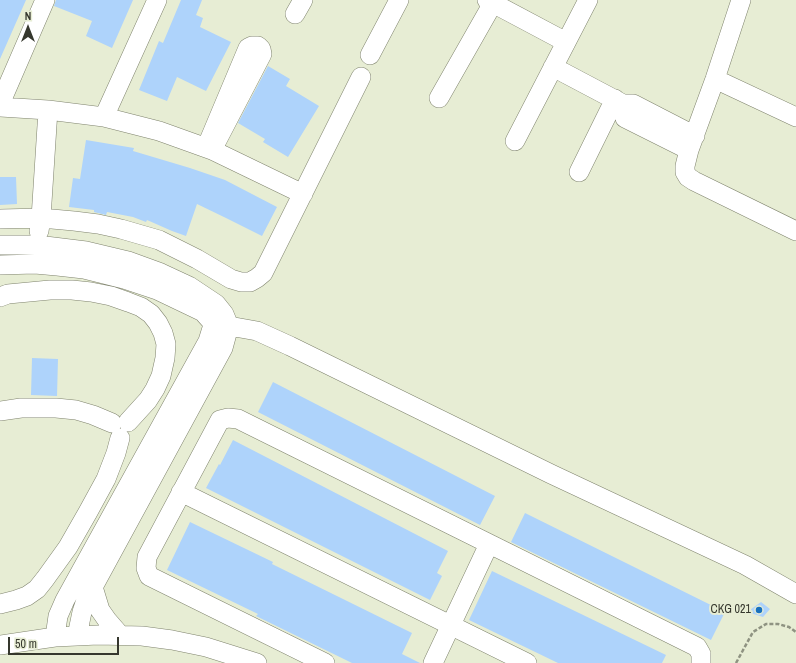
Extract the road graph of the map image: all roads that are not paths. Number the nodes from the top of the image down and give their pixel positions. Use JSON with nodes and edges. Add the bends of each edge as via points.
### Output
{"nodes":[{"id":1,"x":45,"y":0,"type":"edge"},
{"id":2,"x":157,"y":0,"type":"edge"},
{"id":3,"x":399,"y":0,"type":"edge"},
{"id":4,"x":588,"y":0,"type":"edge"},
{"id":5,"x":741,"y":0,"type":"edge"},
{"id":6,"x":490,"y":1,"type":"edge"},
{"id":7,"x":566,"y":42,"type":"junction"},
{"id":8,"x":370,"y":55,"type":"dead end"},
{"id":9,"x":553,"y":67,"type":"junction"},
{"id":10,"x":361,"y":77,"type":"dead end"},
{"id":11,"x":715,"y":79,"type":"junction"},
{"id":12,"x":439,"y":98,"type":"dead end"},
{"id":13,"x":619,"y":102,"type":"junction"},
{"id":14,"x":0,"y":104,"type":"edge"},
{"id":15,"x":0,"y":107,"type":"edge"},
{"id":16,"x":48,"y":110,"type":"junction"},
{"id":17,"x":104,"y":117,"type":"junction"},
{"id":18,"x":796,"y":117,"type":"edge"},
{"id":19,"x":515,"y":141,"type":"dead end"},
{"id":20,"x":692,"y":143,"type":"junction"},
{"id":21,"x":579,"y":172,"type":"dead end"},
{"id":22,"x":303,"y":194,"type":"junction"},
{"id":23,"x":41,"y":218,"type":"junction"},
{"id":24,"x":0,"y":219,"type":"edge"},
{"id":25,"x":796,"y":231,"type":"edge"},
{"id":26,"x":37,"y":245,"type":"junction"},
{"id":27,"x":0,"y":246,"type":"edge"},
{"id":28,"x":35,"y":264,"type":"junction"},
{"id":29,"x":0,"y":265,"type":"edge"},
{"id":30,"x":3,"y":295,"type":"edge"},
{"id":31,"x":221,"y":326,"type":"junction"},
{"id":32,"x":0,"y":411,"type":"edge"},
{"id":33,"x":120,"y":428,"type":"junction"},
{"id":34,"x":181,"y":492,"type":"junction"},
{"id":35,"x":489,"y":544,"type":"junction"},
{"id":36,"x":93,"y":586,"type":"junction"},
{"id":37,"x":796,"y":594,"type":"edge"},
{"id":38,"x":0,"y":604,"type":"edge"},
{"id":39,"x":451,"y":624,"type":"junction"},
{"id":40,"x":120,"y":635,"type":"junction"},
{"id":41,"x":77,"y":636,"type":"junction"},
{"id":42,"x":55,"y":637,"type":"junction"},
{"id":43,"x":0,"y":645,"type":"edge"},
{"id":44,"x":257,"y":663,"type":"edge"},
{"id":45,"x":325,"y":663,"type":"edge"},
{"id":46,"x":433,"y":663,"type":"edge"},
{"id":47,"x":527,"y":663,"type":"edge"},
{"id":48,"x":701,"y":663,"type":"edge"}],
"edges":[{"from":1,"to":14,"type":"street"},
{"from":2,"to":17,"type":"street"},
{"from":3,"to":8,"type":"street"},
{"from":4,"to":7,"type":"street"},
{"from":5,"to":11,"type":"street"},
{"from":6,"to":7,"type":"street"},
{"from":6,"to":12,"type":"street"},
{"from":7,"to":9,"type":"street"},
{"from":9,"to":13,"type":"street"},
{"from":9,"to":19,"type":"street"},
{"from":10,"to":22,"type":"street"},
{"from":11,"to":18,"type":"street"},
{"from":11,"to":20,"type":"street"},
{"from":13,"to":20,"type":"street","via":[[634,104]]},
{"from":13,"to":21,"type":"street"},
{"from":15,"to":16,"type":"street"},
{"from":16,"to":17,"type":"street"},
{"from":16,"to":23,"type":"street"},
{"from":17,"to":22,"type":"street","via":[[159,131],[209,149]]},
{"from":20,"to":25,"type":"street","via":[[685,166],[688,177]]},
{"from":22,"to":23,"type":"street","via":[[263,273],[250,282],[231,279],[176,248],[141,234],[98,224]]},
{"from":23,"to":24,"type":"street"},
{"from":23,"to":26,"type":"street"},
{"from":26,"to":27,"type":"street"},
{"from":26,"to":28,"type":"street"},
{"from":26,"to":31,"type":"street","via":[[86,251],[128,261],[162,273],[189,286],[216,304],[224,314]]},
{"from":28,"to":29,"type":"street"},
{"from":28,"to":31,"type":"street","via":[[84,269],[157,290],[203,312],[211,321]]},
{"from":30,"to":33,"type":"street","via":[[50,290],[91,292],[128,302],[151,314],[158,323],[166,344],[161,376],[148,400]]},
{"from":31,"to":36,"type":"street","via":[[223,348]]},
{"from":31,"to":37,"type":"street","via":[[257,331],[290,346],[551,474],[745,565]]},
{"from":31,"to":42,"type":"street","via":[[208,341],[65,600],[58,616]]},
{"from":32,"to":33,"type":"street","via":[[21,408],[69,409],[93,415]]},
{"from":33,"to":38,"type":"street","via":[[116,453],[106,479],[68,547],[37,589],[26,596]]},
{"from":34,"to":35,"type":"street","via":[[220,420],[238,419]]},
{"from":34,"to":39,"type":"street"},
{"from":34,"to":45,"type":"street","via":[[147,557],[146,568],[149,576]]},
{"from":35,"to":39,"type":"street"},
{"from":35,"to":48,"type":"street","via":[[697,647],[701,654]]},
{"from":36,"to":40,"type":"street","via":[[100,610]]},
{"from":36,"to":41,"type":"street","via":[[82,612]]},
{"from":39,"to":46,"type":"street"},
{"from":39,"to":47,"type":"street"},
{"from":40,"to":41,"type":"street"},
{"from":40,"to":44,"type":"street","via":[[199,645]]},
{"from":41,"to":42,"type":"street"},
{"from":42,"to":43,"type":"street"}]}
